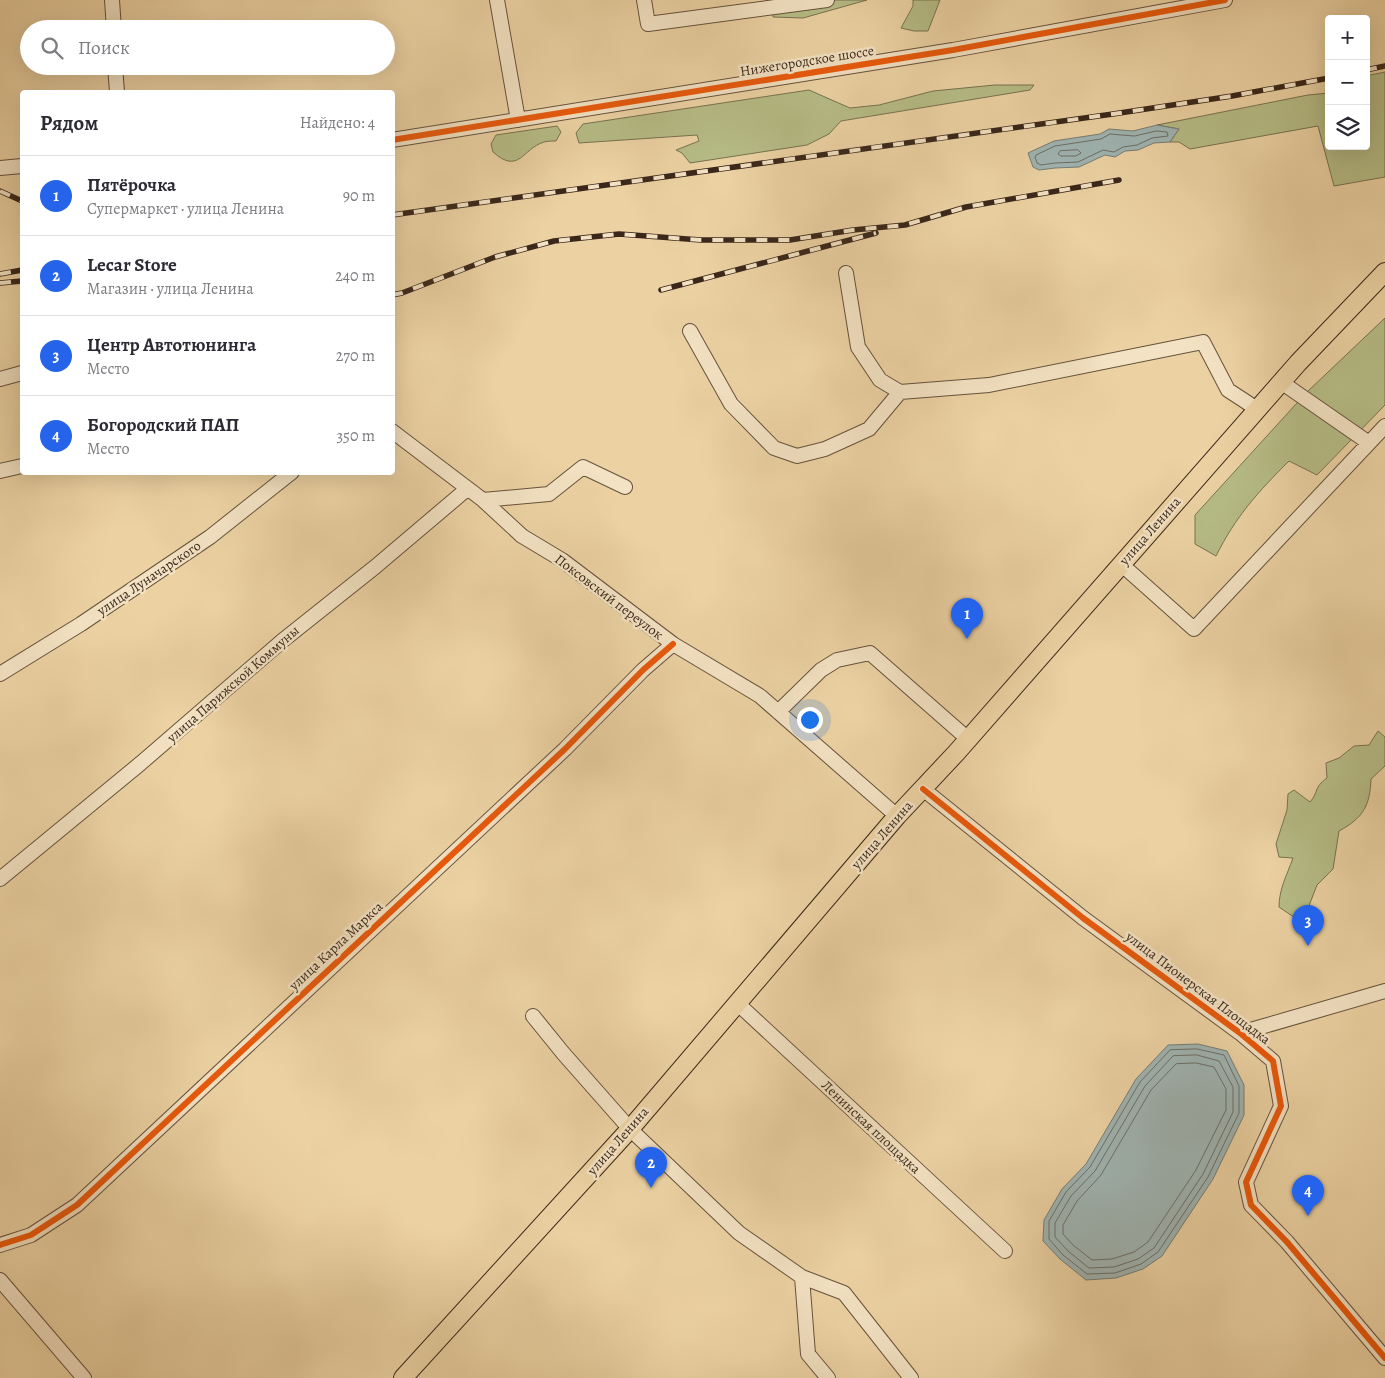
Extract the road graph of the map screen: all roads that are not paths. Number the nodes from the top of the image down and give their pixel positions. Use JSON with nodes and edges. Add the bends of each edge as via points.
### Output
{"nodes":[{"id":1,"x":112,"y":0,"type":"edge"},
{"id":2,"x":497,"y":0,"type":"edge"},
{"id":3,"x":644,"y":0,"type":"edge"},
{"id":4,"x":827,"y":0,"type":"edge"},
{"id":5,"x":1225,"y":0,"type":"edge"},
{"id":6,"x":113,"y":20,"type":"edge"},
{"id":7,"x":116,"y":75,"type":"edge"},
{"id":8,"x":117,"y":90,"type":"edge"},
{"id":9,"x":518,"y":120,"type":"junction"},
{"id":10,"x":395,"y":140,"type":"edge"},
{"id":11,"x":20,"y":166,"type":"edge"},
{"id":12,"x":0,"y":168,"type":"edge"},
{"id":13,"x":1385,"y":272,"type":"edge"},
{"id":14,"x":846,"y":273,"type":"dead end"},
{"id":15,"x":690,"y":331,"type":"dead end"},
{"id":16,"x":20,"y":374,"type":"edge"},
{"id":17,"x":0,"y":379,"type":"edge"},
{"id":18,"x":1281,"y":382,"type":"junction"},
{"id":19,"x":900,"y":392,"type":"junction"},
{"id":20,"x":1257,"y":409,"type":"junction"},
{"id":21,"x":1385,"y":426,"type":"edge"},
{"id":22,"x":395,"y":434,"type":"edge"},
{"id":23,"x":1369,"y":443,"type":"junction"},
{"id":24,"x":20,"y":466,"type":"edge"},
{"id":25,"x":0,"y":471,"type":"edge"},
{"id":26,"x":288,"y":475,"type":"edge"},
{"id":27,"x":625,"y":487,"type":"dead end"},
{"id":28,"x":467,"y":489,"type":"junction"},
{"id":29,"x":483,"y":500,"type":"junction"},
{"id":30,"x":1121,"y":564,"type":"junction"},
{"id":31,"x":673,"y":644,"type":"junction"},
{"id":32,"x":0,"y":674,"type":"edge"},
{"id":33,"x":778,"y":712,"type":"junction"},
{"id":34,"x":968,"y":739,"type":"junction"},
{"id":35,"x":922,"y":789,"type":"junction"},
{"id":36,"x":897,"y":816,"type":"junction"},
{"id":37,"x":0,"y":879,"type":"edge"},
{"id":38,"x":1385,"y":992,"type":"edge"},
{"id":39,"x":737,"y":1003,"type":"junction"},
{"id":40,"x":532,"y":1016,"type":"dead end"},
{"id":41,"x":1240,"y":1033,"type":"junction"},
{"id":42,"x":630,"y":1129,"type":"junction"},
{"id":43,"x":0,"y":1245,"type":"edge"},
{"id":44,"x":1005,"y":1251,"type":"dead end"},
{"id":45,"x":802,"y":1278,"type":"junction"},
{"id":46,"x":0,"y":1280,"type":"edge"},
{"id":47,"x":1385,"y":1358,"type":"edge"},
{"id":48,"x":84,"y":1378,"type":"edge"},
{"id":49,"x":403,"y":1378,"type":"edge"},
{"id":50,"x":828,"y":1378,"type":"edge"},
{"id":51,"x":911,"y":1378,"type":"edge"}],
"edges":[{"from":1,"to":6,"type":"street"},
{"from":2,"to":9,"type":"street"},
{"from":3,"to":4,"type":"street","via":[[648,24]]},
{"from":5,"to":9,"type":"street","name":"Нижегородское шоссе","via":[[953,50]]},
{"from":7,"to":8,"type":"street"},
{"from":9,"to":10,"type":"street","name":"Нижегородское шоссе"},
{"from":11,"to":12,"type":"street"},
{"from":13,"to":18,"type":"main road","name":"улица Ленина"},
{"from":14,"to":19,"type":"street","via":[[858,347],[880,380]]},
{"from":15,"to":19,"type":"street","via":[[731,404],[774,448],[797,456],[825,449],[869,429]]},
{"from":16,"to":17,"type":"street"},
{"from":18,"to":20,"type":"main road","name":"улица Ленина"},
{"from":18,"to":23,"type":"street"},
{"from":19,"to":20,"type":"street","via":[[989,385],[1203,342],[1228,390]]},
{"from":20,"to":30,"type":"main road","name":"улица Ленина"},
{"from":21,"to":23,"type":"street"},
{"from":22,"to":28,"type":"street","name":"Поксовский переулок"},
{"from":23,"to":30,"type":"street","via":[[1194,629]]},
{"from":24,"to":25,"type":"street"},
{"from":26,"to":32,"type":"street","name":"улица Луначарского","via":[[210,537]]},
{"from":27,"to":29,"type":"street","via":[[583,467],[548,494]]},
{"from":28,"to":29,"type":"street","name":"Поксовский переулок"},
{"from":28,"to":37,"type":"street","name":"улица Парижской Коммуны"},
{"from":29,"to":31,"type":"street","name":"Поксовский переулок","via":[[522,536],[562,560]]},
{"from":30,"to":34,"type":"main road","name":"улица Ленина"},
{"from":31,"to":33,"type":"street","name":"Поксовский переулок","via":[[760,696]]},
{"from":31,"to":43,"type":"street","name":"улица Карла Маркса","via":[[77,1204],[31,1235]]},
{"from":33,"to":34,"type":"street","via":[[821,670],[837,660],[870,653]]},
{"from":33,"to":36,"type":"street","name":"Поксовский переулок"},
{"from":34,"to":35,"type":"main road","name":"улица Ленина"},
{"from":35,"to":36,"type":"main road","name":"улица Ленина"},
{"from":35,"to":41,"type":"street","name":"улица Пионерская Площадка","via":[[1083,918]]},
{"from":36,"to":39,"type":"main road","name":"улица Ленина"},
{"from":38,"to":41,"type":"street","name":"улица Пионерская Площадка"},
{"from":39,"to":42,"type":"main road","name":"улица Ленина"},
{"from":39,"to":44,"type":"street","name":"Ленинская площадка"},
{"from":40,"to":42,"type":"street"},
{"from":41,"to":47,"type":"street","name":"улица Пионерская Площадка","via":[[1273,1061],[1281,1106],[1246,1182],[1251,1205],[1287,1242]]},
{"from":42,"to":45,"type":"street","via":[[739,1233]]},
{"from":42,"to":49,"type":"main road","name":"улица Ленина"},
{"from":45,"to":50,"type":"street","via":[[808,1354]]},
{"from":45,"to":51,"type":"street","via":[[844,1293]]},
{"from":46,"to":48,"type":"street"}]}
